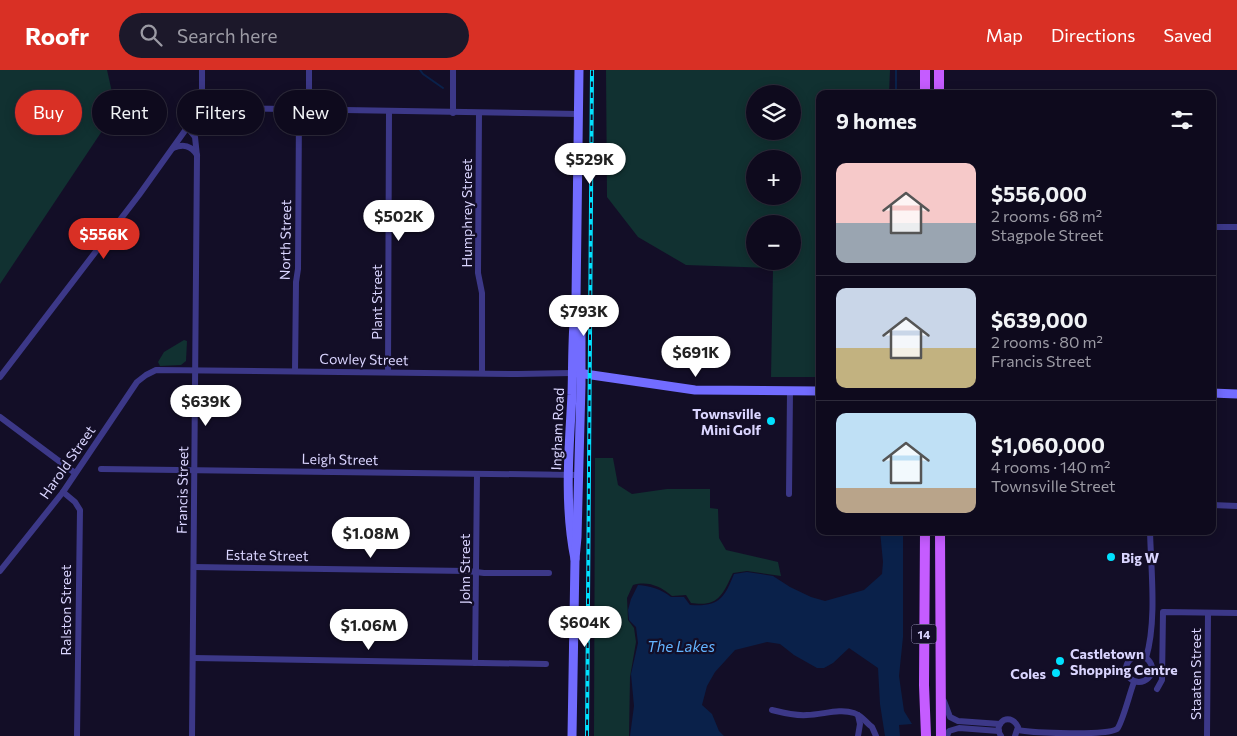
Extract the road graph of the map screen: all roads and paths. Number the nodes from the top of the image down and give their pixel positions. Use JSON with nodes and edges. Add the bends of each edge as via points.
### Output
{"nodes":[{"id":1,"x":202,"y":70,"type":"edge"},
{"id":2,"x":309,"y":70,"type":"edge"},
{"id":3,"x":453,"y":70,"type":"edge"},
{"id":4,"x":579,"y":70,"type":"edge"},
{"id":5,"x":925,"y":70,"type":"edge"},
{"id":6,"x":939,"y":70,"type":"edge"},
{"id":7,"x":202,"y":90,"type":"edge"},
{"id":8,"x":309,"y":90,"type":"edge"},
{"id":9,"x":925,"y":90,"type":"edge"},
{"id":10,"x":939,"y":90,"type":"edge"},
{"id":11,"x":347,"y":111,"type":"edge"},
{"id":12,"x":389,"y":112,"type":"junction"},
{"id":13,"x":453,"y":113,"type":"junction"},
{"id":14,"x":480,"y":113,"type":"junction"},
{"id":15,"x":579,"y":114,"type":"junction"},
{"id":16,"x":182,"y":135,"type":"edge"},
{"id":17,"x":193,"y":135,"type":"edge"},
{"id":18,"x":299,"y":135,"type":"edge"},
{"id":19,"x":173,"y":148,"type":"junction"},
{"id":20,"x":197,"y":156,"type":"junction"},
{"id":21,"x":1216,"y":228,"type":"edge"},
{"id":22,"x":1237,"y":228,"type":"edge"},
{"id":23,"x":156,"y":370,"type":"joint"},
{"id":24,"x":196,"y":370,"type":"junction"},
{"id":25,"x":295,"y":370,"type":"junction"},
{"id":26,"x":388,"y":372,"type":"junction"},
{"id":27,"x":482,"y":373,"type":"junction"},
{"id":28,"x":577,"y":373,"type":"junction"},
{"id":29,"x":0,"y":377,"type":"edge"},
{"id":30,"x":790,"y":390,"type":"junction"},
{"id":31,"x":816,"y":391,"type":"edge"},
{"id":32,"x":1216,"y":393,"type":"edge"},
{"id":33,"x":1237,"y":394,"type":"edge"},
{"id":34,"x":0,"y":417,"type":"edge"},
{"id":35,"x":101,"y":469,"type":"dead end"},
{"id":36,"x":195,"y":469,"type":"junction"},
{"id":37,"x":75,"y":473,"type":"junction"},
{"id":38,"x":477,"y":474,"type":"junction"},
{"id":39,"x":574,"y":475,"type":"junction"},
{"id":40,"x":63,"y":492,"type":"junction"},
{"id":41,"x":789,"y":494,"type":"dead end"},
{"id":42,"x":1216,"y":506,"type":"edge"},
{"id":43,"x":1237,"y":506,"type":"edge"},
{"id":44,"x":925,"y":535,"type":"edge"},
{"id":45,"x":940,"y":535,"type":"edge"},
{"id":46,"x":1150,"y":535,"type":"edge"},
{"id":47,"x":194,"y":566,"type":"junction"},
{"id":48,"x":0,"y":571,"type":"edge"},
{"id":49,"x":476,"y":572,"type":"junction"},
{"id":50,"x":549,"y":573,"type":"dead end"},
{"id":51,"x":1208,"y":613,"type":"junction"},
{"id":52,"x":1237,"y":613,"type":"edge"},
{"id":53,"x":193,"y":658,"type":"junction"},
{"id":54,"x":1146,"y":658,"type":"junction"},
{"id":55,"x":475,"y":663,"type":"junction"},
{"id":56,"x":546,"y":664,"type":"dead end"},
{"id":57,"x":1134,"y":682,"type":"junction"},
{"id":58,"x":1157,"y":689,"type":"dead end"},
{"id":59,"x":940,"y":690,"type":"junction"},
{"id":60,"x":772,"y":710,"type":"dead end"},
{"id":61,"x":858,"y":715,"type":"junction"},
{"id":62,"x":1000,"y":724,"type":"junction"},
{"id":63,"x":867,"y":725,"type":"junction"},
{"id":64,"x":860,"y":728,"type":"junction"},
{"id":65,"x":1016,"y":733,"type":"edge"},
{"id":66,"x":1000,"y":734,"type":"edge"},
{"id":67,"x":77,"y":736,"type":"edge"},
{"id":68,"x":192,"y":736,"type":"edge"},
{"id":69,"x":572,"y":736,"type":"edge"},
{"id":70,"x":858,"y":736,"type":"edge"},
{"id":71,"x":875,"y":736,"type":"edge"},
{"id":72,"x":926,"y":736,"type":"edge"},
{"id":73,"x":941,"y":736,"type":"edge"},
{"id":74,"x":947,"y":736,"type":"edge"},
{"id":75,"x":1208,"y":736,"type":"edge"}],
"edges":[{"from":1,"to":7,"type":"street"},
{"from":2,"to":8,"type":"street"},
{"from":3,"to":13,"type":"street"},
{"from":4,"to":15,"type":"main road","name":"Ingham Road"},
{"from":5,"to":9,"type":"main road"},
{"from":6,"to":10,"type":"main road"},
{"from":11,"to":12,"type":"street"},
{"from":12,"to":13,"type":"street"},
{"from":12,"to":26,"type":"street","name":"Plant Street"},
{"from":13,"to":14,"type":"street"},
{"from":14,"to":15,"type":"street"},
{"from":14,"to":27,"type":"street","name":"Humphrey Street","via":[[478,273],[482,293]]},
{"from":15,"to":28,"type":"main road","name":"Ingham Road","via":[[576,299],[581,332]]},
{"from":16,"to":19,"type":"street"},
{"from":17,"to":20,"type":"street","name":"Francis Street"},
{"from":18,"to":25,"type":"street","name":"North Street"},
{"from":19,"to":20,"type":"street","via":[[190,147]]},
{"from":19,"to":29,"type":"street"},
{"from":20,"to":24,"type":"street","name":"Francis Street"},
{"from":21,"to":22,"type":"street"},
{"from":23,"to":24,"type":"street","name":"Cowley Street"},
{"from":23,"to":37,"type":"street","name":"Harold Street","via":[[137,382]]},
{"from":24,"to":25,"type":"street","name":"Cowley Street"},
{"from":24,"to":36,"type":"street","name":"Francis Street"},
{"from":25,"to":26,"type":"street","name":"Cowley Street"},
{"from":26,"to":27,"type":"street","name":"Cowley Street"},
{"from":27,"to":28,"type":"street","name":"Cowley Street"},
{"from":28,"to":30,"type":"main road","via":[[695,390]]},
{"from":28,"to":39,"type":"main road","name":"Ingham Road"},
{"from":30,"to":31,"type":"main road"},
{"from":30,"to":41,"type":"street"},
{"from":32,"to":33,"type":"main road"},
{"from":34,"to":37,"type":"street"},
{"from":35,"to":36,"type":"street","name":"Leigh Street"},
{"from":36,"to":38,"type":"street","name":"Leigh Street"},
{"from":36,"to":47,"type":"street","name":"Francis Street"},
{"from":37,"to":40,"type":"street","name":"Harold Street"},
{"from":38,"to":39,"type":"street","name":"Leigh Street"},
{"from":38,"to":49,"type":"street","name":"John Street"},
{"from":39,"to":69,"type":"main road","name":"Ingham Road","via":[[569,518],[575,559]]},
{"from":40,"to":48,"type":"street","name":"Harold Street"},
{"from":40,"to":67,"type":"street","name":"Ralston Street","via":[[80,510]]},
{"from":42,"to":43,"type":"street"},
{"from":44,"to":72,"type":"main road","number":"14"},
{"from":45,"to":59,"type":"main road","number":"14"},
{"from":46,"to":54,"type":"street","via":[[1152,613]]},
{"from":47,"to":49,"type":"street","name":"Estate Street"},
{"from":47,"to":53,"type":"street","name":"Francis Street"},
{"from":49,"to":50,"type":"street","name":"Estate Street"},
{"from":49,"to":55,"type":"street","name":"John Street"},
{"from":51,"to":52,"type":"street"},
{"from":51,"to":58,"type":"street","via":[[1162,612],[1162,680]]},
{"from":51,"to":75,"type":"street","name":"Staaten Street"},
{"from":53,"to":55,"type":"street"},
{"from":53,"to":68,"type":"street","name":"Francis Street"},
{"from":54,"to":57,"type":"street","via":[[1151,664],[1151,674],[1144,682]]},
{"from":54,"to":57,"type":"street","via":[[1133,657],[1127,662],[1126,673]]},
{"from":55,"to":56,"type":"street"},
{"from":57,"to":65,"type":"street","via":[[1117,729],[1103,734]]},
{"from":59,"to":62,"type":"street","via":[[947,711],[954,719],[966,723]]},
{"from":59,"to":73,"type":"main road","number":"14"},
{"from":60,"to":61,"type":"street","via":[[795,715],[846,712]]},
{"from":61,"to":63,"type":"street"},
{"from":61,"to":64,"type":"street"},
{"from":62,"to":65,"type":"street","via":[[1006,719],[1012,720],[1017,724]]},
{"from":62,"to":66,"type":"street"},
{"from":63,"to":64,"type":"street"},
{"from":63,"to":71,"type":"street","via":[[874,729]]},
{"from":64,"to":70,"type":"street"},
{"from":66,"to":74,"type":"street","via":[[960,728]]}]}
